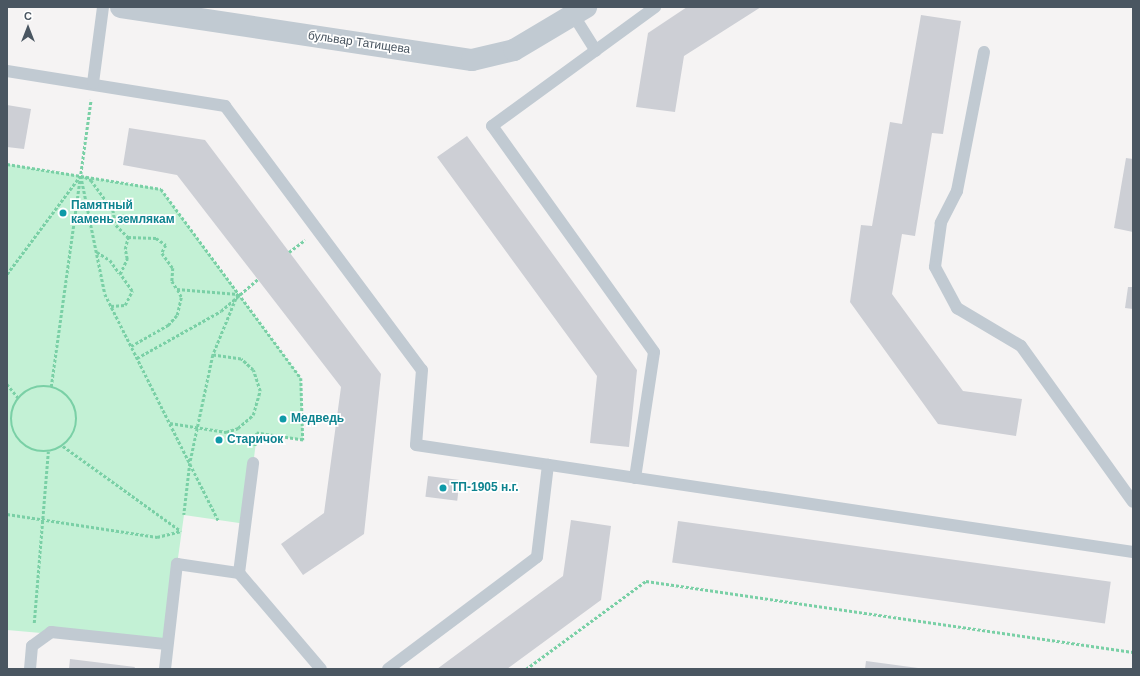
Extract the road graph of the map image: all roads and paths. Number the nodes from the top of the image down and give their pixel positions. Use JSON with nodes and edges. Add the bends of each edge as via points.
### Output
{"nodes":[{"id":1,"x":103,"y":7,"type":"edge"},
{"id":2,"x":121,"y":7,"type":"edge"},
{"id":3,"x":655,"y":7,"type":"edge"},
{"id":4,"x":580,"y":12,"type":"edge"},
{"id":5,"x":596,"y":51,"type":"junction"},
{"id":6,"x":984,"y":52,"type":"dead end"},
{"id":7,"x":7,"y":71,"type":"edge"},
{"id":8,"x":93,"y":83,"type":"junction"},
{"id":9,"x":7,"y":164,"type":"edge"},
{"id":10,"x":80,"y":176,"type":"junction"},
{"id":11,"x":128,"y":237,"type":"junction"},
{"id":12,"x":98,"y":252,"type":"junction"},
{"id":13,"x":7,"y":274,"type":"edge"},
{"id":14,"x":120,"y":274,"type":"junction"},
{"id":15,"x":258,"y":278,"type":"dead end"},
{"id":16,"x":177,"y":289,"type":"junction"},
{"id":17,"x":238,"y":294,"type":"junction"},
{"id":18,"x":111,"y":306,"type":"junction"},
{"id":19,"x":131,"y":346,"type":"junction"},
{"id":20,"x":213,"y":355,"type":"junction"},
{"id":21,"x":137,"y":358,"type":"junction"},
{"id":22,"x":7,"y":384,"type":"edge"},
{"id":23,"x":51,"y":387,"type":"junction"},
{"id":24,"x":19,"y":399,"type":"junction"},
{"id":25,"x":170,"y":423,"type":"junction"},
{"id":26,"x":198,"y":426,"type":"junction"},
{"id":27,"x":63,"y":446,"type":"junction"},
{"id":28,"x":48,"y":452,"type":"junction"},
{"id":29,"x":253,"y":463,"type":"joint"},
{"id":30,"x":190,"y":464,"type":"junction"},
{"id":31,"x":548,"y":465,"type":"junction"},
{"id":32,"x":634,"y":478,"type":"junction"},
{"id":33,"x":1133,"y":502,"type":"edge"},
{"id":34,"x":7,"y":514,"type":"edge"},
{"id":35,"x":184,"y":515,"type":"dead end"},
{"id":36,"x":42,"y":519,"type":"junction"},
{"id":37,"x":218,"y":520,"type":"dead end"},
{"id":38,"x":1133,"y":552,"type":"edge"},
{"id":39,"x":239,"y":573,"type":"junction"},
{"id":40,"x":166,"y":644,"type":"junction"},
{"id":41,"x":32,"y":646,"type":"junction"},
{"id":42,"x":1133,"y":652,"type":"edge"},
{"id":43,"x":30,"y":669,"type":"edge"},
{"id":44,"x":165,"y":669,"type":"edge"},
{"id":45,"x":321,"y":669,"type":"edge"},
{"id":46,"x":388,"y":669,"type":"edge"},
{"id":47,"x":526,"y":669,"type":"edge"}],
"edges":[{"from":1,"to":8,"type":"lane"},
{"from":2,"to":4,"type":"street","name":"бульвар Татищева","via":[[472,60],[514,50]]},
{"from":3,"to":5,"type":"lane"},
{"from":4,"to":5,"type":"lane"},
{"from":5,"to":32,"type":"lane","via":[[492,126],[654,352]]},
{"from":6,"to":33,"type":"lane","via":[[957,191],[942,223],[935,266],[957,308],[1021,346]]},
{"from":7,"to":8,"type":"lane"},
{"from":8,"to":10,"type":"path"},
{"from":8,"to":31,"type":"lane","via":[[225,106],[422,370],[416,444]]},
{"from":9,"to":10,"type":"path"},
{"from":10,"to":11,"type":"path","via":[[91,180],[113,210],[116,225]]},
{"from":10,"to":12,"type":"path"},
{"from":10,"to":13,"type":"path"},
{"from":10,"to":17,"type":"path","via":[[161,189]]},
{"from":10,"to":23,"type":"path"},
{"from":11,"to":14,"type":"path","via":[[125,249],[128,259]]},
{"from":11,"to":16,"type":"path","via":[[156,238],[166,245],[162,253],[173,268],[172,282]]},
{"from":12,"to":14,"type":"path","via":[[110,260]]},
{"from":12,"to":18,"type":"path"},
{"from":14,"to":18,"type":"path","via":[[132,291],[125,305]]},
{"from":15,"to":17,"type":"path"},
{"from":16,"to":17,"type":"path"},
{"from":16,"to":19,"type":"path","via":[[181,297],[177,315],[168,325]]},
{"from":17,"to":20,"type":"path"},
{"from":17,"to":21,"type":"path","via":[[221,311]]},
{"from":17,"to":29,"type":"path","via":[[301,378],[303,440],[257,433]]},
{"from":18,"to":19,"type":"path"},
{"from":19,"to":21,"type":"path"},
{"from":20,"to":26,"type":"path"},
{"from":20,"to":26,"type":"path","via":[[241,359],[253,370],[260,391],[257,407],[238,428],[226,432]]},
{"from":21,"to":25,"type":"path"},
{"from":22,"to":24,"type":"path"},
{"from":23,"to":24,"type":"path","via":[[31,389]]},
{"from":23,"to":27,"type":"path","via":[[69,397],[77,416],[73,435]]},
{"from":24,"to":28,"type":"path","via":[[12,413],[14,433],[28,448]]},
{"from":25,"to":26,"type":"path"},
{"from":25,"to":30,"type":"path"},
{"from":26,"to":30,"type":"path"},
{"from":27,"to":28,"type":"path"},
{"from":27,"to":36,"type":"path","via":[[181,531],[157,537]]},
{"from":28,"to":36,"type":"path"},
{"from":29,"to":39,"type":"lane"},
{"from":30,"to":35,"type":"path"},
{"from":30,"to":37,"type":"path"},
{"from":31,"to":32,"type":"lane"},
{"from":31,"to":46,"type":"lane","via":[[537,557]]},
{"from":32,"to":38,"type":"lane"},
{"from":34,"to":36,"type":"path"},
{"from":36,"to":41,"type":"path"},
{"from":39,"to":40,"type":"lane","via":[[177,564]]},
{"from":39,"to":45,"type":"lane"},
{"from":40,"to":41,"type":"lane","via":[[51,632]]},
{"from":40,"to":44,"type":"lane"},
{"from":41,"to":43,"type":"lane"},
{"from":42,"to":47,"type":"path","via":[[646,581]]}]}
